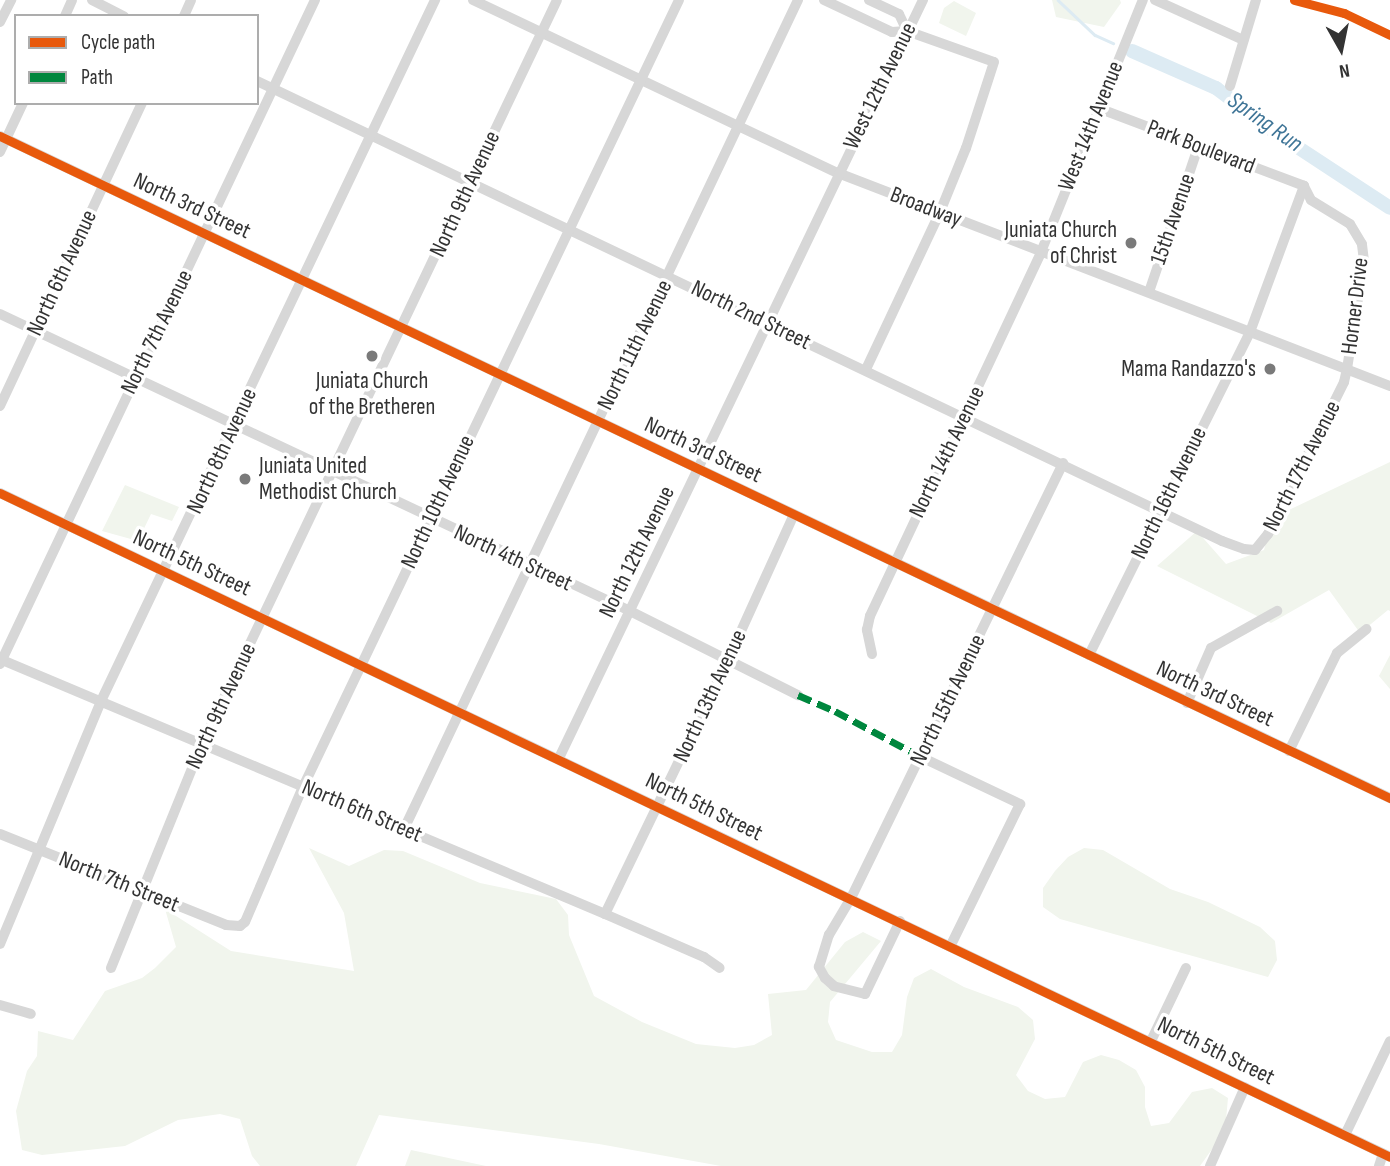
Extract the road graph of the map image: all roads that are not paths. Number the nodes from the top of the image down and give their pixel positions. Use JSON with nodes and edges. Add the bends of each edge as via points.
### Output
{"nodes":[{"id":1,"x":11,"y":0,"type":"edge"},
{"id":2,"x":92,"y":0,"type":"edge"},
{"id":3,"x":315,"y":0,"type":"edge"},
{"id":4,"x":435,"y":0,"type":"edge"},
{"id":5,"x":473,"y":0,"type":"edge"},
{"id":6,"x":557,"y":0,"type":"edge"},
{"id":7,"x":679,"y":0,"type":"edge"},
{"id":8,"x":798,"y":0,"type":"edge"},
{"id":9,"x":824,"y":0,"type":"edge"},
{"id":10,"x":869,"y":0,"type":"edge"},
{"id":11,"x":923,"y":0,"type":"edge"},
{"id":12,"x":1143,"y":0,"type":"edge"},
{"id":13,"x":1155,"y":0,"type":"edge"},
{"id":14,"x":1256,"y":0,"type":"edge"},
{"id":15,"x":120,"y":14,"type":"edge"},
{"id":16,"x":0,"y":22,"type":"edge"},
{"id":17,"x":907,"y":31,"type":"junction"},
{"id":18,"x":541,"y":32,"type":"junction"},
{"id":19,"x":1243,"y":40,"type":"junction"},
{"id":20,"x":641,"y":80,"type":"junction"},
{"id":21,"x":259,"y":82,"type":"edge"},
{"id":22,"x":1230,"y":86,"type":"dead end"},
{"id":23,"x":274,"y":89,"type":"junction"},
{"id":24,"x":22,"y":105,"type":"edge"},
{"id":25,"x":141,"y":105,"type":"edge"},
{"id":26,"x":1098,"y":108,"type":"junction"},
{"id":27,"x":738,"y":127,"type":"junction"},
{"id":28,"x":371,"y":134,"type":"junction"},
{"id":29,"x":3,"y":138,"type":"edge"},
{"id":30,"x":1198,"y":147,"type":"junction"},
{"id":31,"x":0,"y":152,"type":"edge"},
{"id":32,"x":838,"y":173,"type":"junction"},
{"id":33,"x":471,"y":182,"type":"junction"},
{"id":34,"x":103,"y":185,"type":"junction"},
{"id":35,"x":1304,"y":186,"type":"junction"},
{"id":36,"x":940,"y":212,"type":"junction"},
{"id":37,"x":570,"y":228,"type":"junction"},
{"id":38,"x":205,"y":233,"type":"junction"},
{"id":39,"x":1041,"y":251,"type":"junction"},
{"id":40,"x":669,"y":275,"type":"junction"},
{"id":41,"x":302,"y":279,"type":"junction"},
{"id":42,"x":1149,"y":292,"type":"junction"},
{"id":43,"x":0,"y":314,"type":"edge"},
{"id":44,"x":767,"y":323,"type":"junction"},
{"id":45,"x":401,"y":327,"type":"junction"},
{"id":46,"x":35,"y":331,"type":"junction"},
{"id":47,"x":1250,"y":332,"type":"junction"},
{"id":48,"x":866,"y":369,"type":"junction"},
{"id":49,"x":1347,"y":369,"type":"junction"},
{"id":50,"x":499,"y":373,"type":"junction"},
{"id":51,"x":135,"y":379,"type":"junction"},
{"id":52,"x":1390,"y":386,"type":"edge"},
{"id":53,"x":0,"y":405,"type":"edge"},
{"id":54,"x":964,"y":417,"type":"junction"},
{"id":55,"x":599,"y":422,"type":"junction"},
{"id":56,"x":233,"y":427,"type":"junction"},
{"id":57,"x":1063,"y":463,"type":"junction"},
{"id":58,"x":698,"y":469,"type":"junction"},
{"id":59,"x":332,"y":471,"type":"junction"},
{"id":60,"x":0,"y":493,"type":"edge"},
{"id":61,"x":1161,"y":510,"type":"junction"},
{"id":62,"x":793,"y":514,"type":"junction"},
{"id":63,"x":430,"y":519,"type":"junction"},
{"id":64,"x":65,"y":524,"type":"junction"},
{"id":65,"x":1244,"y":549,"type":"joint"},
{"id":66,"x":895,"y":561,"type":"junction"},
{"id":67,"x":530,"y":566,"type":"junction"},
{"id":68,"x":164,"y":571,"type":"junction"},
{"id":69,"x":993,"y":608,"type":"junction"},
{"id":70,"x":630,"y":611,"type":"junction"},
{"id":71,"x":1277,"y":611,"type":"dead end"},
{"id":72,"x":262,"y":617,"type":"junction"},
{"id":73,"x":1367,"y":629,"type":"dead end"},
{"id":74,"x":872,"y":654,"type":"dead end"},
{"id":75,"x":1089,"y":655,"type":"junction"},
{"id":76,"x":1,"y":661,"type":"edge"},
{"id":77,"x":727,"y":662,"type":"junction"},
{"id":78,"x":361,"y":665,"type":"junction"},
{"id":79,"x":798,"y":695,"type":"dead end"},
{"id":80,"x":101,"y":701,"type":"junction"},
{"id":81,"x":1187,"y":703,"type":"junction"},
{"id":82,"x":460,"y":711,"type":"junction"},
{"id":83,"x":202,"y":744,"type":"junction"},
{"id":84,"x":1289,"y":751,"type":"junction"},
{"id":85,"x":921,"y":757,"type":"junction"},
{"id":86,"x":559,"y":758,"type":"junction"},
{"id":87,"x":303,"y":786,"type":"junction"},
{"id":88,"x":1390,"y":798,"type":"edge"},
{"id":89,"x":658,"y":806,"type":"junction"},
{"id":90,"x":404,"y":828,"type":"junction"},
{"id":91,"x":0,"y":834,"type":"edge"},
{"id":92,"x":40,"y":851,"type":"junction"},
{"id":93,"x":141,"y":891,"type":"junction"},
{"id":94,"x":851,"y":898,"type":"junction"},
{"id":95,"x":605,"y":914,"type":"junction"},
{"id":96,"x":900,"y":922,"type":"junction"},
{"id":97,"x":240,"y":926,"type":"joint"},
{"id":98,"x":0,"y":944,"type":"edge"},
{"id":99,"x":951,"y":945,"type":"junction"},
{"id":100,"x":111,"y":968,"type":"dead end"},
{"id":101,"x":720,"y":968,"type":"dead end"},
{"id":102,"x":1186,"y":968,"type":"dead end"},
{"id":103,"x":0,"y":1005,"type":"edge"},
{"id":104,"x":32,"y":1014,"type":"dead end"},
{"id":105,"x":1151,"y":1041,"type":"junction"},
{"id":106,"x":1390,"y":1041,"type":"edge"},
{"id":107,"x":1245,"y":1087,"type":"junction"},
{"id":108,"x":1345,"y":1135,"type":"junction"},
{"id":109,"x":1387,"y":1155,"type":"edge"},
{"id":110,"x":1210,"y":1166,"type":"edge"},
{"id":111,"x":1379,"y":1166,"type":"edge"}],
"edges":[{"from":1,"to":16,"type":"street"},
{"from":2,"to":15,"type":"street"},
{"from":3,"to":23,"type":"street","name":"North 7th Avenue"},
{"from":4,"to":28,"type":"street","name":"North 8th Avenue"},
{"from":5,"to":18,"type":"street","name":"Broadway"},
{"from":6,"to":18,"type":"street","name":"North 9th Avenue"},
{"from":7,"to":20,"type":"street","name":"North 10th Avenue"},
{"from":8,"to":27,"type":"street","name":"North 11th Avenue"},
{"from":9,"to":17,"type":"street","via":[[892,32]]},
{"from":10,"to":17,"type":"street","via":[[899,14]]},
{"from":11,"to":17,"type":"street","name":"West 12th Avenue"},
{"from":12,"to":26,"type":"street","name":"West 14th Avenue"},
{"from":13,"to":19,"type":"street"},
{"from":14,"to":19,"type":"street"},
{"from":17,"to":32,"type":"street","name":"West 12th Avenue"},
{"from":17,"to":36,"type":"street","via":[[994,62]]},
{"from":18,"to":20,"type":"street","name":"Broadway"},
{"from":18,"to":33,"type":"street","name":"North 9th Avenue"},
{"from":19,"to":22,"type":"street"},
{"from":20,"to":27,"type":"street","name":"Broadway"},
{"from":20,"to":37,"type":"street","name":"North 10th Avenue"},
{"from":21,"to":23,"type":"street","name":"North 2nd Street"},
{"from":23,"to":28,"type":"street","name":"North 2nd Street"},
{"from":23,"to":38,"type":"street","name":"North 7th Avenue"},
{"from":24,"to":29,"type":"street"},
{"from":25,"to":34,"type":"street","name":"North 6th Avenue"},
{"from":26,"to":30,"type":"street","name":"Park Boulevard"},
{"from":26,"to":39,"type":"street","name":"West 14th Avenue"},
{"from":27,"to":32,"type":"street","name":"Broadway"},
{"from":27,"to":40,"type":"street","name":"North 11th Avenue"},
{"from":28,"to":33,"type":"street","name":"North 2nd Street"},
{"from":28,"to":41,"type":"street","name":"North 8th Avenue"},
{"from":29,"to":31,"type":"street"},
{"from":29,"to":34,"type":"street","name":"North 3rd Street"},
{"from":30,"to":35,"type":"street","name":"Park Boulevard"},
{"from":30,"to":42,"type":"street","name":"15th Avenue"},
{"from":32,"to":36,"type":"street","name":"Broadway"},
{"from":32,"to":44,"type":"street","name":"North 12th Avenue"},
{"from":33,"to":37,"type":"street","name":"North 2nd Street"},
{"from":33,"to":45,"type":"street","name":"North 9th Avenue"},
{"from":34,"to":38,"type":"street","name":"North 3rd Street"},
{"from":34,"to":46,"type":"street","name":"North 6th Avenue"},
{"from":35,"to":47,"type":"street","name":"North 16th Avenue"},
{"from":35,"to":49,"type":"street","name":"Horner Drive","via":[[1311,200],[1350,224],[1362,244],[1364,261]]},
{"from":36,"to":39,"type":"street","name":"Broadway"},
{"from":36,"to":48,"type":"street"},
{"from":37,"to":40,"type":"street","name":"North 2nd Street"},
{"from":37,"to":50,"type":"street","name":"North 10th Avenue"},
{"from":38,"to":41,"type":"street","name":"North 3rd Street"},
{"from":38,"to":51,"type":"street","name":"North 7th Avenue"},
{"from":39,"to":42,"type":"street","name":"Broadway"},
{"from":39,"to":54,"type":"street","name":"North 14th Avenue"},
{"from":40,"to":44,"type":"street","name":"North 2nd Street"},
{"from":40,"to":55,"type":"street","name":"North 11th Avenue"},
{"from":41,"to":45,"type":"street","name":"North 3rd Street"},
{"from":41,"to":56,"type":"street","name":"North 8th Avenue"},
{"from":42,"to":47,"type":"street","name":"Broadway"},
{"from":43,"to":46,"type":"street","name":"North 4th Street"},
{"from":44,"to":48,"type":"street","name":"North 2nd Street"},
{"from":44,"to":58,"type":"street","name":"North 12th Avenue"},
{"from":45,"to":50,"type":"street","name":"North 3rd Street"},
{"from":45,"to":59,"type":"street","name":"North 9th Avenue"},
{"from":46,"to":51,"type":"street","name":"North 4th Street"},
{"from":46,"to":53,"type":"street","name":"North 6th Avenue"},
{"from":47,"to":49,"type":"street","name":"Broadway"},
{"from":47,"to":61,"type":"street","name":"North 16th Avenue"},
{"from":48,"to":54,"type":"street","name":"North 2nd Street"},
{"from":49,"to":52,"type":"street","name":"Broadway"},
{"from":49,"to":65,"type":"street","name":"North 17th Avenue","via":[[1268,534],[1255,550]]},
{"from":50,"to":55,"type":"street","name":"North 3rd Street"},
{"from":50,"to":63,"type":"street","name":"North 10th Avenue"},
{"from":51,"to":56,"type":"street","name":"North 4th Street"},
{"from":51,"to":64,"type":"street","name":"North 7th Avenue"},
{"from":54,"to":57,"type":"street","name":"North 2nd Street"},
{"from":54,"to":66,"type":"street","name":"North 14th Avenue"},
{"from":55,"to":58,"type":"street","name":"North 3rd Street"},
{"from":55,"to":67,"type":"street","name":"North 11th Avenue"},
{"from":56,"to":59,"type":"street","name":"North 4th Street"},
{"from":56,"to":68,"type":"street","name":"North 8th Avenue"},
{"from":57,"to":61,"type":"street","name":"North 2nd Street"},
{"from":57,"to":69,"type":"street","name":"North 15th Avenue"},
{"from":58,"to":62,"type":"street","name":"North 3rd Street"},
{"from":58,"to":70,"type":"street","name":"North 12th Avenue"},
{"from":59,"to":63,"type":"street","name":"North 4th Street"},
{"from":59,"to":72,"type":"street","name":"North 9th Avenue"},
{"from":60,"to":64,"type":"street","name":"North 5th Street"},
{"from":61,"to":65,"type":"street","name":"North 2nd Street"},
{"from":61,"to":75,"type":"street","name":"North 16th Avenue"},
{"from":62,"to":66,"type":"street","name":"North 3rd Street"},
{"from":62,"to":77,"type":"street","name":"North 13th Avenue"},
{"from":63,"to":67,"type":"street","name":"North 4th Street"},
{"from":63,"to":78,"type":"street","name":"North 10th Avenue"},
{"from":64,"to":68,"type":"street","name":"North 5th Street"},
{"from":64,"to":76,"type":"street","name":"North 7th Avenue"},
{"from":66,"to":69,"type":"street","name":"North 3rd Street"},
{"from":66,"to":74,"type":"street","name":"North 14th Avenue","via":[[870,616],[867,630]]},
{"from":67,"to":70,"type":"street","name":"North 4th Street"},
{"from":67,"to":82,"type":"street","name":"North 11th Avenue"},
{"from":68,"to":72,"type":"street","name":"North 5th Street"},
{"from":68,"to":80,"type":"street","name":"North 8th Avenue"},
{"from":69,"to":75,"type":"street","name":"North 3rd Street"},
{"from":69,"to":85,"type":"street","name":"North 15th Avenue"},
{"from":70,"to":77,"type":"street","name":"North 4th Street"},
{"from":70,"to":86,"type":"street","name":"North 12th Avenue"},
{"from":71,"to":81,"type":"street","via":[[1211,648]]},
{"from":72,"to":78,"type":"street","name":"North 5th Street"},
{"from":72,"to":83,"type":"street","name":"North 9th Avenue"},
{"from":73,"to":84,"type":"street","via":[[1337,653]]},
{"from":75,"to":81,"type":"street","name":"North 3rd Street"},
{"from":76,"to":80,"type":"street","name":"North 6th Street"},
{"from":77,"to":79,"type":"street","name":"North 4th Street"},
{"from":77,"to":89,"type":"street","name":"North 13th Avenue"},
{"from":78,"to":82,"type":"street","name":"North 5th Street"},
{"from":78,"to":87,"type":"street","name":"North 10th Avenue"},
{"from":80,"to":83,"type":"street","name":"North 6th Street"},
{"from":80,"to":92,"type":"street","name":"North 8th Avenue"},
{"from":81,"to":84,"type":"street","name":"North 3rd Street"},
{"from":82,"to":86,"type":"street","name":"North 5th Street"},
{"from":82,"to":90,"type":"street","name":"North 11th Avenue"},
{"from":83,"to":87,"type":"street","name":"North 6th Street"},
{"from":83,"to":93,"type":"street","name":"North 9th Avenue"},
{"from":84,"to":88,"type":"street","name":"North 3rd Street"},
{"from":85,"to":94,"type":"street","name":"North 15th Avenue"},
{"from":85,"to":99,"type":"street","via":[[1020,804]]},
{"from":86,"to":89,"type":"street","name":"North 5th Street"},
{"from":87,"to":90,"type":"street","name":"North 6th Street"},
{"from":87,"to":97,"type":"street","name":"North 10th Avenue","via":[[248,917]]},
{"from":89,"to":94,"type":"street","name":"North 5th Street"},
{"from":89,"to":95,"type":"street","name":"North 13th Avenue"},
{"from":90,"to":95,"type":"street","name":"North 6th Street"},
{"from":91,"to":92,"type":"street","name":"North 7th Street"},
{"from":92,"to":93,"type":"street","name":"North 7th Street"},
{"from":92,"to":98,"type":"street","name":"North 8th Avenue"},
{"from":93,"to":97,"type":"street","name":"North 7th Street","via":[[226,925]]},
{"from":93,"to":100,"type":"street","name":"North 9th Avenue"},
{"from":94,"to":96,"type":"street","name":"North 5th Street"},
{"from":94,"to":96,"type":"street","name":"North 15th Avenue","via":[[820,957],[819,967],[834,986],[864,994]]},
{"from":95,"to":101,"type":"street","name":"North 6th Street"},
{"from":96,"to":99,"type":"street","name":"North 5th Street"},
{"from":99,"to":105,"type":"street","name":"North 5th Street"},
{"from":102,"to":105,"type":"street"},
{"from":103,"to":104,"type":"street"},
{"from":105,"to":107,"type":"street","name":"North 5th Street"},
{"from":106,"to":108,"type":"street"},
{"from":107,"to":108,"type":"street","name":"North 5th Street"},
{"from":107,"to":110,"type":"street"},
{"from":108,"to":109,"type":"street","name":"North 5th Street"},
{"from":109,"to":111,"type":"street"}]}
